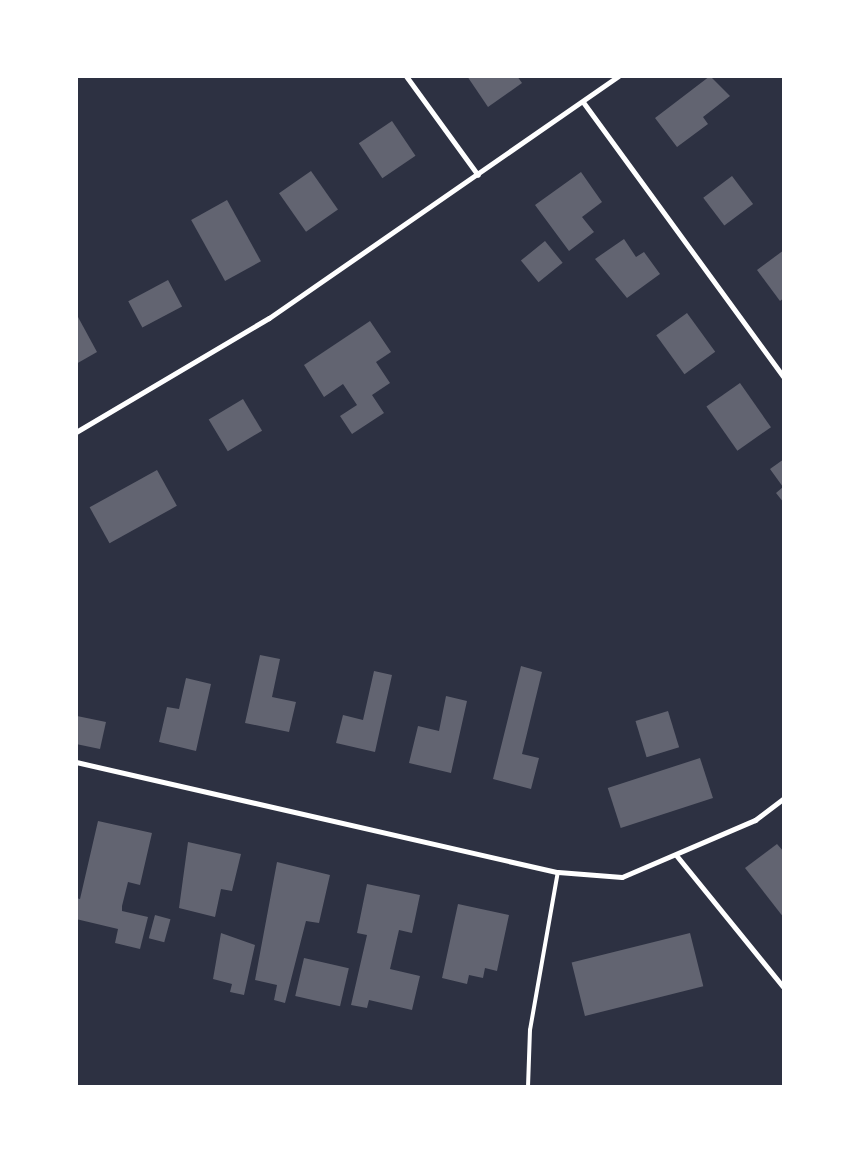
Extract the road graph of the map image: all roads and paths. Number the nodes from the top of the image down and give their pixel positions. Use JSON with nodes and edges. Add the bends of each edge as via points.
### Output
{"nodes":[{"id":1,"x":406,"y":76,"type":"edge"},
{"id":2,"x":618,"y":76,"type":"edge"},
{"id":3,"x":583,"y":102,"type":"junction"},
{"id":4,"x":478,"y":175,"type":"junction"},
{"id":5,"x":784,"y":378,"type":"edge"},
{"id":6,"x":76,"y":432,"type":"edge"},
{"id":7,"x":76,"y":762,"type":"edge"},
{"id":8,"x":784,"y":798,"type":"edge"},
{"id":9,"x":676,"y":855,"type":"junction"},
{"id":10,"x":558,"y":872,"type":"junction"},
{"id":11,"x":784,"y":988,"type":"edge"},
{"id":12,"x":528,"y":1087,"type":"edge"}],
"edges":[{"from":1,"to":4,"type":"street"},
{"from":2,"to":3,"type":"street"},
{"from":3,"to":4,"type":"street"},
{"from":3,"to":5,"type":"street"},
{"from":4,"to":6,"type":"street","via":[[268,318]]},
{"from":7,"to":10,"type":"street"},
{"from":8,"to":9,"type":"street","via":[[755,820]]},
{"from":9,"to":10,"type":"street","via":[[622,877]]},
{"from":9,"to":11,"type":"street"},
{"from":10,"to":12,"type":"lane","via":[[530,1030]]}]}
